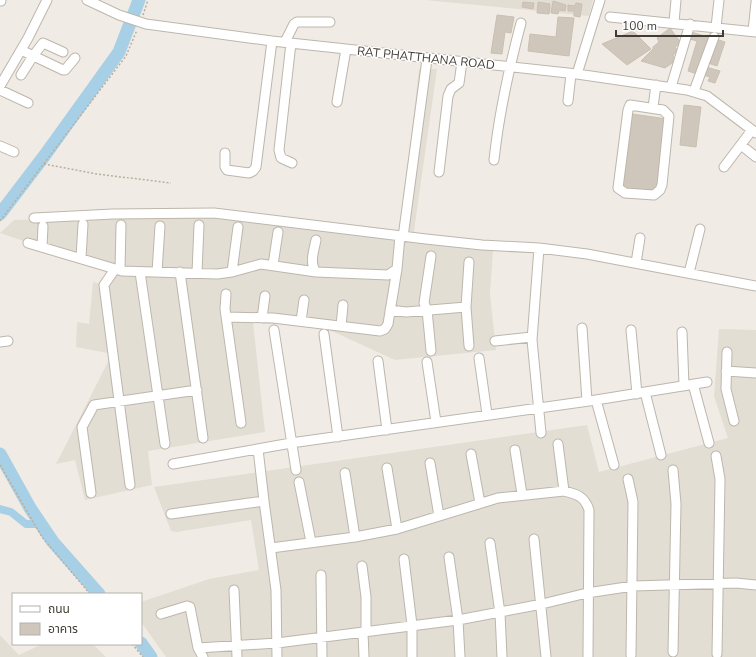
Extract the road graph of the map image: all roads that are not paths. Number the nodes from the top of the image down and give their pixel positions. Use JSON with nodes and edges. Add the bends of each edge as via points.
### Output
{"nodes":[{"id":1,"x":47,"y":0,"type":"edge"},
{"id":2,"x":87,"y":0,"type":"edge"},
{"id":3,"x":600,"y":0,"type":"edge"},
{"id":4,"x":676,"y":0,"type":"edge"},
{"id":5,"x":719,"y":0,"type":"edge"},
{"id":6,"x":756,"y":2,"type":"edge"},
{"id":7,"x":610,"y":17,"type":"dead end"},
{"id":8,"x":330,"y":22,"type":"dead end"},
{"id":9,"x":674,"y":22,"type":"junction"},
{"id":10,"x":521,"y":23,"type":"dead end"},
{"id":11,"x":690,"y":24,"type":"junction"},
{"id":12,"x":716,"y":27,"type":"junction"},
{"id":13,"x":754,"y":32,"type":"edge"},
{"id":14,"x":714,"y":37,"type":"dead end"},
{"id":15,"x":272,"y":41,"type":"junction"},
{"id":16,"x":288,"y":42,"type":"junction"},
{"id":17,"x":346,"y":49,"type":"junction"},
{"id":18,"x":21,"y":50,"type":"junction"},
{"id":19,"x":62,"y":52,"type":"dead end"},
{"id":20,"x":33,"y":56,"type":"junction"},
{"id":21,"x":74,"y":58,"type":"dead end"},
{"id":22,"x":427,"y":58,"type":"junction"},
{"id":23,"x":462,"y":62,"type":"junction"},
{"id":24,"x":509,"y":67,"type":"junction"},
{"id":25,"x":574,"y":74,"type":"junction"},
{"id":26,"x":21,"y":76,"type":"dead end"},
{"id":27,"x":656,"y":85,"type":"junction"},
{"id":28,"x":0,"y":86,"type":"edge"},
{"id":29,"x":671,"y":87,"type":"junction"},
{"id":30,"x":0,"y":90,"type":"edge"},
{"id":31,"x":694,"y":91,"type":"junction"},
{"id":32,"x":568,"y":101,"type":"dead end"},
{"id":33,"x":337,"y":102,"type":"dead end"},
{"id":34,"x":28,"y":103,"type":"dead end"},
{"id":35,"x":653,"y":107,"type":"junction"},
{"id":36,"x":754,"y":131,"type":"edge"},
{"id":37,"x":741,"y":145,"type":"junction"},
{"id":38,"x":0,"y":146,"type":"edge"},
{"id":39,"x":14,"y":152,"type":"dead end"},
{"id":40,"x":225,"y":153,"type":"dead end"},
{"id":41,"x":756,"y":157,"type":"edge"},
{"id":42,"x":494,"y":160,"type":"dead end"},
{"id":43,"x":292,"y":163,"type":"dead end"},
{"id":44,"x":724,"y":167,"type":"dead end"},
{"id":45,"x":439,"y":172,"type":"dead end"},
{"id":46,"x":34,"y":218,"type":"dead end"},
{"id":47,"x":83,"y":224,"type":"dead end"},
{"id":48,"x":121,"y":225,"type":"dead end"},
{"id":49,"x":199,"y":225,"type":"dead end"},
{"id":50,"x":43,"y":226,"type":"dead end"},
{"id":51,"x":160,"y":226,"type":"dead end"},
{"id":52,"x":238,"y":227,"type":"dead end"},
{"id":53,"x":700,"y":229,"type":"dead end"},
{"id":54,"x":278,"y":232,"type":"dead end"},
{"id":55,"x":401,"y":236,"type":"junction"},
{"id":56,"x":640,"y":238,"type":"dead end"},
{"id":57,"x":316,"y":240,"type":"dead end"},
{"id":58,"x":28,"y":243,"type":"dead end"},
{"id":59,"x":42,"y":247,"type":"junction"},
{"id":60,"x":539,"y":248,"type":"junction"},
{"id":61,"x":431,"y":256,"type":"dead end"},
{"id":62,"x":81,"y":258,"type":"junction"},
{"id":63,"x":469,"y":262,"type":"dead end"},
{"id":64,"x":636,"y":263,"type":"junction"},
{"id":65,"x":273,"y":265,"type":"junction"},
{"id":66,"x":117,"y":269,"type":"junction"},
{"id":67,"x":397,"y":269,"type":"junction"},
{"id":68,"x":140,"y":272,"type":"junction"},
{"id":69,"x":157,"y":272,"type":"junction"},
{"id":70,"x":180,"y":272,"type":"junction"},
{"id":71,"x":232,"y":272,"type":"junction"},
{"id":72,"x":316,"y":272,"type":"junction"},
{"id":73,"x":197,"y":273,"type":"junction"},
{"id":74,"x":689,"y":273,"type":"junction"},
{"id":75,"x":756,"y":286,"type":"edge"},
{"id":76,"x":226,"y":294,"type":"dead end"},
{"id":77,"x":265,"y":296,"type":"dead end"},
{"id":78,"x":304,"y":300,"type":"dead end"},
{"id":79,"x":343,"y":305,"type":"dead end"},
{"id":80,"x":466,"y":307,"type":"junction"},
{"id":81,"x":390,"y":310,"type":"junction"},
{"id":82,"x":427,"y":310,"type":"junction"},
{"id":83,"x":226,"y":317,"type":"junction"},
{"id":84,"x":262,"y":318,"type":"junction"},
{"id":85,"x":301,"y":321,"type":"junction"},
{"id":86,"x":341,"y":326,"type":"junction"},
{"id":87,"x":582,"y":328,"type":"dead end"},
{"id":88,"x":274,"y":330,"type":"dead end"},
{"id":89,"x":631,"y":330,"type":"dead end"},
{"id":90,"x":682,"y":332,"type":"dead end"},
{"id":91,"x":324,"y":334,"type":"dead end"},
{"id":92,"x":532,"y":338,"type":"junction"},
{"id":93,"x":495,"y":341,"type":"dead end"},
{"id":94,"x":469,"y":346,"type":"dead end"},
{"id":95,"x":431,"y":351,"type":"dead end"},
{"id":96,"x":727,"y":352,"type":"dead end"},
{"id":97,"x":479,"y":358,"type":"dead end"},
{"id":98,"x":378,"y":362,"type":"dead end"},
{"id":99,"x":427,"y":362,"type":"dead end"},
{"id":100,"x":726,"y":371,"type":"junction"},
{"id":101,"x":756,"y":373,"type":"edge"},
{"id":102,"x":707,"y":382,"type":"dead end"},
{"id":103,"x":689,"y":385,"type":"junction"},
{"id":104,"x":196,"y":390,"type":"junction"},
{"id":105,"x":641,"y":393,"type":"junction"},
{"id":106,"x":158,"y":396,"type":"junction"},
{"id":107,"x":592,"y":401,"type":"junction"},
{"id":108,"x":119,"y":402,"type":"junction"},
{"id":109,"x":537,"y":408,"type":"junction"},
{"id":110,"x":487,"y":414,"type":"junction"},
{"id":111,"x":734,"y":421,"type":"dead end"},
{"id":112,"x":436,"y":422,"type":"junction"},
{"id":113,"x":241,"y":423,"type":"dead end"},
{"id":114,"x":387,"y":430,"type":"junction"},
{"id":115,"x":540,"y":433,"type":"dead end"},
{"id":116,"x":338,"y":437,"type":"junction"},
{"id":117,"x":203,"y":438,"type":"dead end"},
{"id":118,"x":291,"y":443,"type":"junction"},
{"id":119,"x":709,"y":443,"type":"dead end"},
{"id":120,"x":165,"y":444,"type":"dead end"},
{"id":121,"x":558,"y":444,"type":"dead end"},
{"id":122,"x":258,"y":449,"type":"junction"},
{"id":123,"x":515,"y":450,"type":"dead end"},
{"id":124,"x":471,"y":454,"type":"dead end"},
{"id":125,"x":662,"y":455,"type":"dead end"},
{"id":126,"x":716,"y":456,"type":"dead end"},
{"id":127,"x":430,"y":463,"type":"dead end"},
{"id":128,"x":173,"y":464,"type":"dead end"},
{"id":129,"x":614,"y":465,"type":"dead end"},
{"id":130,"x":387,"y":468,"type":"dead end"},
{"id":131,"x":296,"y":470,"type":"dead end"},
{"id":132,"x":673,"y":470,"type":"dead end"},
{"id":133,"x":345,"y":473,"type":"dead end"},
{"id":134,"x":628,"y":479,"type":"dead end"},
{"id":135,"x":299,"y":482,"type":"dead end"},
{"id":136,"x":130,"y":485,"type":"dead end"},
{"id":137,"x":564,"y":491,"type":"junction"},
{"id":138,"x":92,"y":493,"type":"dead end"},
{"id":139,"x":522,"y":494,"type":"junction"},
{"id":140,"x":264,"y":501,"type":"junction"},
{"id":141,"x":480,"y":503,"type":"junction"},
{"id":142,"x":171,"y":514,"type":"dead end"},
{"id":143,"x":439,"y":516,"type":"junction"},
{"id":144,"x":397,"y":529,"type":"junction"},
{"id":145,"x":355,"y":537,"type":"junction"},
{"id":146,"x":534,"y":540,"type":"dead end"},
{"id":147,"x":311,"y":542,"type":"junction"},
{"id":148,"x":490,"y":543,"type":"dead end"},
{"id":149,"x":270,"y":548,"type":"junction"},
{"id":150,"x":449,"y":557,"type":"dead end"},
{"id":151,"x":404,"y":559,"type":"dead end"},
{"id":152,"x":362,"y":566,"type":"dead end"},
{"id":153,"x":321,"y":575,"type":"dead end"},
{"id":154,"x":675,"y":584,"type":"junction"},
{"id":155,"x":718,"y":584,"type":"junction"},
{"id":156,"x":756,"y":585,"type":"edge"},
{"id":157,"x":633,"y":586,"type":"junction"},
{"id":158,"x":234,"y":590,"type":"dead end"},
{"id":159,"x":587,"y":593,"type":"junction"},
{"id":160,"x":542,"y":604,"type":"junction"},
{"id":161,"x":500,"y":612,"type":"junction"},
{"id":162,"x":161,"y":614,"type":"dead end"},
{"id":163,"x":458,"y":620,"type":"junction"},
{"id":164,"x":412,"y":625,"type":"junction"},
{"id":165,"x":364,"y":632,"type":"junction"},
{"id":166,"x":322,"y":637,"type":"junction"},
{"id":167,"x":277,"y":644,"type":"junction"},
{"id":168,"x":237,"y":646,"type":"junction"},
{"id":169,"x":198,"y":648,"type":"junction"},
{"id":170,"x":673,"y":652,"type":"dead end"},
{"id":171,"x":718,"y":654,"type":"dead end"},
{"id":172,"x":631,"y":655,"type":"dead end"},
{"id":173,"x":203,"y":657,"type":"edge"},
{"id":174,"x":237,"y":657,"type":"edge"},
{"id":175,"x":278,"y":657,"type":"edge"},
{"id":176,"x":322,"y":657,"type":"edge"},
{"id":177,"x":364,"y":657,"type":"edge"},
{"id":178,"x":412,"y":657,"type":"edge"},
{"id":179,"x":460,"y":657,"type":"edge"},
{"id":180,"x":502,"y":657,"type":"edge"},
{"id":181,"x":546,"y":657,"type":"edge"},
{"id":182,"x":588,"y":657,"type":"edge"}],
"edges":[{"from":1,"to":18,"type":"street"},
{"from":2,"to":15,"type":"street","name":"RAT PHATTHANA ROAD","via":[[119,15],[143,22]]},
{"from":3,"to":25,"type":"street"},
{"from":4,"to":9,"type":"street"},
{"from":5,"to":12,"type":"street"},
{"from":6,"to":13,"type":"street"},
{"from":7,"to":9,"type":"street"},
{"from":8,"to":16,"type":"street","via":[[297,22]]},
{"from":9,"to":11,"type":"street"},
{"from":10,"to":24,"type":"street"},
{"from":11,"to":12,"type":"street"},
{"from":11,"to":29,"type":"street"},
{"from":12,"to":13,"type":"street"},
{"from":14,"to":31,"type":"street"},
{"from":15,"to":16,"type":"street","name":"RAT PHATTHANA ROAD"},
{"from":15,"to":40,"type":"street","via":[[256,167],[249,173],[227,170]]},
{"from":16,"to":17,"type":"street","name":"RAT PHATTHANA ROAD"},
{"from":16,"to":43,"type":"street","via":[[279,150],[281,158]]},
{"from":17,"to":22,"type":"street","name":"RAT PHATTHANA ROAD"},
{"from":17,"to":33,"type":"street"},
{"from":18,"to":20,"type":"street"},
{"from":18,"to":28,"type":"street"},
{"from":19,"to":20,"type":"street","via":[[43,43]]},
{"from":20,"to":21,"type":"street","via":[[62,70],[65,70]]},
{"from":20,"to":26,"type":"street"},
{"from":22,"to":23,"type":"street","name":"RAT PHATTHANA ROAD"},
{"from":22,"to":55,"type":"street"},
{"from":23,"to":24,"type":"street","name":"RAT PHATTHANA ROAD"},
{"from":23,"to":45,"type":"street","via":[[459,83],[451,89],[448,96]]},
{"from":24,"to":25,"type":"street","name":"RAT PHATTHANA ROAD"},
{"from":24,"to":42,"type":"street","via":[[498,122]]},
{"from":25,"to":27,"type":"street","name":"RAT PHATTHANA ROAD"},
{"from":25,"to":32,"type":"street"},
{"from":27,"to":29,"type":"street","name":"RAT PHATTHANA ROAD"},
{"from":27,"to":35,"type":"street"},
{"from":29,"to":31,"type":"street","name":"RAT PHATTHANA ROAD"},
{"from":30,"to":34,"type":"street"},
{"from":31,"to":36,"type":"street","name":"RAT PHATTHANA ROAD","via":[[716,101]]},
{"from":35,"to":35,"type":"street","via":[[628,107],[618,188],[621,192],[654,195],[660,190],[670,121],[667,112]]},
{"from":36,"to":37,"type":"street"},
{"from":37,"to":41,"type":"street"},
{"from":37,"to":44,"type":"street"},
{"from":38,"to":39,"type":"street"},
{"from":46,"to":55,"type":"street","via":[[113,214],[214,214]]},
{"from":47,"to":62,"type":"street"},
{"from":48,"to":66,"type":"street"},
{"from":49,"to":73,"type":"street"},
{"from":50,"to":59,"type":"street"},
{"from":51,"to":69,"type":"street"},
{"from":52,"to":71,"type":"street"},
{"from":53,"to":74,"type":"street"},
{"from":54,"to":65,"type":"street"},
{"from":55,"to":60,"type":"street"},
{"from":55,"to":67,"type":"street"},
{"from":56,"to":64,"type":"street"},
{"from":57,"to":72,"type":"street","via":[[312,263]]},
{"from":58,"to":59,"type":"street"},
{"from":59,"to":62,"type":"street"},
{"from":60,"to":64,"type":"street"},
{"from":60,"to":92,"type":"street"},
{"from":61,"to":82,"type":"street","via":[[424,303]]},
{"from":62,"to":66,"type":"street"},
{"from":63,"to":80,"type":"street"},
{"from":64,"to":74,"type":"street"},
{"from":65,"to":71,"type":"street","via":[[261,264]]},
{"from":65,"to":72,"type":"street"},
{"from":66,"to":68,"type":"street"},
{"from":66,"to":108,"type":"street","via":[[104,285]]},
{"from":67,"to":72,"type":"street","via":[[388,275]]},
{"from":67,"to":81,"type":"street"},
{"from":68,"to":69,"type":"street"},
{"from":68,"to":106,"type":"street"},
{"from":69,"to":70,"type":"street"},
{"from":70,"to":73,"type":"street"},
{"from":70,"to":104,"type":"street"},
{"from":71,"to":73,"type":"street"},
{"from":74,"to":75,"type":"street"},
{"from":76,"to":83,"type":"street"},
{"from":77,"to":84,"type":"street"},
{"from":78,"to":85,"type":"street"},
{"from":79,"to":86,"type":"street"},
{"from":80,"to":82,"type":"street"},
{"from":80,"to":94,"type":"street"},
{"from":81,"to":82,"type":"street"},
{"from":81,"to":86,"type":"street","via":[[388,324],[380,331]]},
{"from":82,"to":95,"type":"street"},
{"from":83,"to":84,"type":"street"},
{"from":83,"to":113,"type":"street"},
{"from":84,"to":85,"type":"street"},
{"from":85,"to":86,"type":"street"},
{"from":87,"to":107,"type":"street"},
{"from":88,"to":118,"type":"street"},
{"from":89,"to":105,"type":"street"},
{"from":90,"to":103,"type":"street"},
{"from":91,"to":116,"type":"street"},
{"from":92,"to":93,"type":"street"},
{"from":92,"to":109,"type":"street"},
{"from":96,"to":100,"type":"street"},
{"from":97,"to":110,"type":"street"},
{"from":98,"to":114,"type":"street"},
{"from":99,"to":112,"type":"street"},
{"from":100,"to":101,"type":"street"},
{"from":100,"to":111,"type":"street","via":[[728,402]]},
{"from":102,"to":103,"type":"street"},
{"from":103,"to":105,"type":"street"},
{"from":103,"to":119,"type":"street"},
{"from":104,"to":106,"type":"street"},
{"from":104,"to":117,"type":"street"},
{"from":105,"to":107,"type":"street"},
{"from":105,"to":125,"type":"street"},
{"from":106,"to":108,"type":"street"},
{"from":106,"to":120,"type":"street"},
{"from":107,"to":109,"type":"street"},
{"from":107,"to":129,"type":"street"},
{"from":108,"to":136,"type":"street"},
{"from":108,"to":138,"type":"street","via":[[94,405],[82,428]]},
{"from":109,"to":110,"type":"street"},
{"from":109,"to":115,"type":"street"},
{"from":110,"to":112,"type":"street"},
{"from":112,"to":114,"type":"street"},
{"from":114,"to":116,"type":"street"},
{"from":116,"to":118,"type":"street"},
{"from":118,"to":122,"type":"street"},
{"from":118,"to":131,"type":"street"},
{"from":121,"to":137,"type":"street"},
{"from":122,"to":128,"type":"street"},
{"from":122,"to":140,"type":"street"},
{"from":123,"to":139,"type":"street"},
{"from":124,"to":141,"type":"street"},
{"from":126,"to":155,"type":"street","via":[[720,479]]},
{"from":127,"to":143,"type":"street"},
{"from":130,"to":144,"type":"street"},
{"from":132,"to":154,"type":"street","via":[[676,504]]},
{"from":133,"to":145,"type":"street"},
{"from":134,"to":157,"type":"street","via":[[633,502]]},
{"from":135,"to":147,"type":"street"},
{"from":137,"to":139,"type":"street"},
{"from":137,"to":159,"type":"street","via":[[585,499],[590,510]]},
{"from":139,"to":141,"type":"street"},
{"from":140,"to":142,"type":"street"},
{"from":140,"to":149,"type":"street"},
{"from":141,"to":143,"type":"street"},
{"from":143,"to":144,"type":"street"},
{"from":144,"to":145,"type":"street"},
{"from":145,"to":147,"type":"street"},
{"from":146,"to":160,"type":"street"},
{"from":147,"to":149,"type":"street"},
{"from":148,"to":161,"type":"street"},
{"from":149,"to":167,"type":"street","via":[[277,608]]},
{"from":150,"to":163,"type":"street"},
{"from":151,"to":164,"type":"street"},
{"from":152,"to":165,"type":"street","via":[[366,597]]},
{"from":153,"to":166,"type":"street"},
{"from":154,"to":155,"type":"street"},
{"from":154,"to":157,"type":"street"},
{"from":154,"to":170,"type":"street"},
{"from":155,"to":156,"type":"street"},
{"from":155,"to":171,"type":"street"},
{"from":157,"to":159,"type":"street"},
{"from":157,"to":172,"type":"street"},
{"from":158,"to":168,"type":"street"},
{"from":159,"to":160,"type":"street"},
{"from":159,"to":182,"type":"street"},
{"from":160,"to":161,"type":"street"},
{"from":160,"to":181,"type":"street"},
{"from":161,"to":163,"type":"street"},
{"from":161,"to":180,"type":"street"},
{"from":162,"to":169,"type":"street","via":[[190,607]]},
{"from":163,"to":164,"type":"street"},
{"from":163,"to":179,"type":"street"},
{"from":164,"to":165,"type":"street"},
{"from":164,"to":178,"type":"street"},
{"from":165,"to":166,"type":"street"},
{"from":165,"to":177,"type":"street"},
{"from":166,"to":167,"type":"street"},
{"from":166,"to":176,"type":"street"},
{"from":167,"to":168,"type":"street"},
{"from":167,"to":175,"type":"street"},
{"from":168,"to":169,"type":"street"},
{"from":168,"to":174,"type":"street"},
{"from":169,"to":173,"type":"street"}]}
